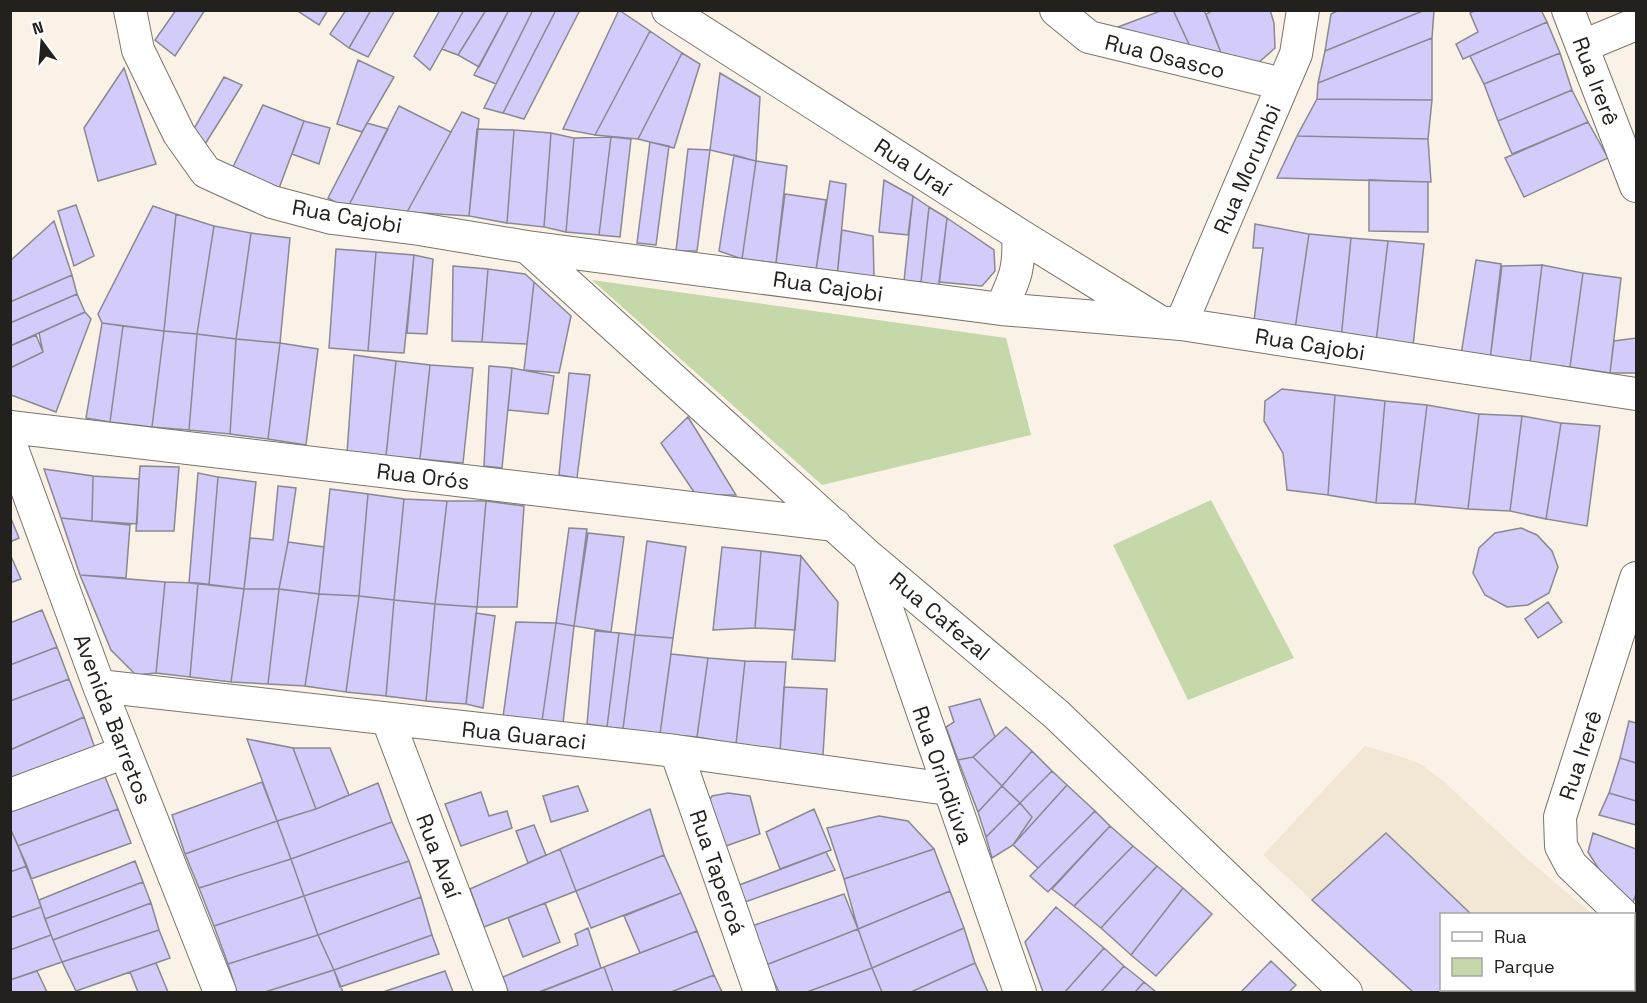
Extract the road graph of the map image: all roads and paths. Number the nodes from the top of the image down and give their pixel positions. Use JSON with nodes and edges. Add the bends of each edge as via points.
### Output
{"nodes":[{"id":1,"x":130,"y":10,"type":"edge"},
{"id":2,"x":668,"y":10,"type":"edge"},
{"id":3,"x":1056,"y":10,"type":"edge"},
{"id":4,"x":1303,"y":10,"type":"edge"},
{"id":5,"x":1568,"y":10,"type":"edge"},
{"id":6,"x":1636,"y":24,"type":"edge"},
{"id":7,"x":1583,"y":46,"type":"junction"},
{"id":8,"x":1282,"y":84,"type":"junction"},
{"id":9,"x":1636,"y":186,"type":"edge"},
{"id":10,"x":1018,"y":234,"type":"junction"},
{"id":11,"x":527,"y":247,"type":"junction"},
{"id":12,"x":1001,"y":309,"type":"junction"},
{"id":13,"x":1171,"y":323,"type":"junction"},
{"id":14,"x":1636,"y":394,"type":"edge"},
{"id":15,"x":10,"y":427,"type":"edge"},
{"id":16,"x":10,"y":443,"type":"edge"},
{"id":17,"x":835,"y":525,"type":"junction"},
{"id":18,"x":868,"y":556,"type":"junction"},
{"id":19,"x":1636,"y":578,"type":"edge"},
{"id":20,"x":99,"y":686,"type":"junction"},
{"id":21,"x":388,"y":720,"type":"junction"},
{"id":22,"x":676,"y":751,"type":"junction"},
{"id":23,"x":125,"y":752,"type":"junction"},
{"id":24,"x":948,"y":789,"type":"junction"},
{"id":25,"x":10,"y":795,"type":"edge"},
{"id":26,"x":1620,"y":913,"type":"edge"},
{"id":27,"x":220,"y":993,"type":"edge"},
{"id":28,"x":491,"y":993,"type":"edge"},
{"id":29,"x":760,"y":993,"type":"edge"},
{"id":30,"x":1020,"y":993,"type":"edge"},
{"id":31,"x":1347,"y":993,"type":"edge"}],
"edges":[{"from":1,"to":11,"type":"street","name":"Rua Cajobi","via":[[138,50],[179,135],[206,172],[272,202],[332,218]]},
{"from":2,"to":10,"type":"street","name":"Rua Uraí"},
{"from":3,"to":8,"type":"street","name":"Rua Osasco","via":[[1089,37]]},
{"from":4,"to":8,"type":"street","name":"Rua Morumbi","via":[[1296,54]]},
{"from":5,"to":7,"type":"street","name":"Rua Irerê"},
{"from":6,"to":7,"type":"street"},
{"from":7,"to":9,"type":"street","name":"Rua Irerê"},
{"from":8,"to":13,"type":"street","name":"Rua Morumbi"},
{"from":10,"to":12,"type":"street","via":[[1015,278]]},
{"from":10,"to":13,"type":"street","name":"Rua Uraí"},
{"from":11,"to":12,"type":"street","name":"Rua Cajobi"},
{"from":11,"to":17,"type":"street","name":"Rua Cafezal"},
{"from":12,"to":13,"type":"street","name":"Rua Cajobi"},
{"from":13,"to":14,"type":"street","name":"Rua Cajobi"},
{"from":15,"to":17,"type":"street","name":"Rua Orós"},
{"from":16,"to":20,"type":"street","name":"Avenida Barretos"},
{"from":17,"to":18,"type":"street","name":"Rua Cafezal"},
{"from":18,"to":24,"type":"street","name":"Rua Orindiúva"},
{"from":18,"to":31,"type":"street","name":"Rua Cafezal","via":[[1056,714]]},
{"from":19,"to":26,"type":"street","name":"Rua Irerê","via":[[1560,817],[1561,846],[1571,865]]},
{"from":20,"to":21,"type":"street","name":"Rua Guaraci"},
{"from":20,"to":23,"type":"street","name":"Avenida Barretos"},
{"from":21,"to":22,"type":"street","name":"Rua Guaraci"},
{"from":21,"to":28,"type":"street","name":"Rua Avaí"},
{"from":22,"to":24,"type":"street","name":"Rua Guaraci"},
{"from":22,"to":29,"type":"street","name":"Rua Taperoá"},
{"from":23,"to":25,"type":"street"},
{"from":23,"to":27,"type":"street","name":"Avenida Barretos"},
{"from":24,"to":30,"type":"street","name":"Rua Orindiúva"}]}
